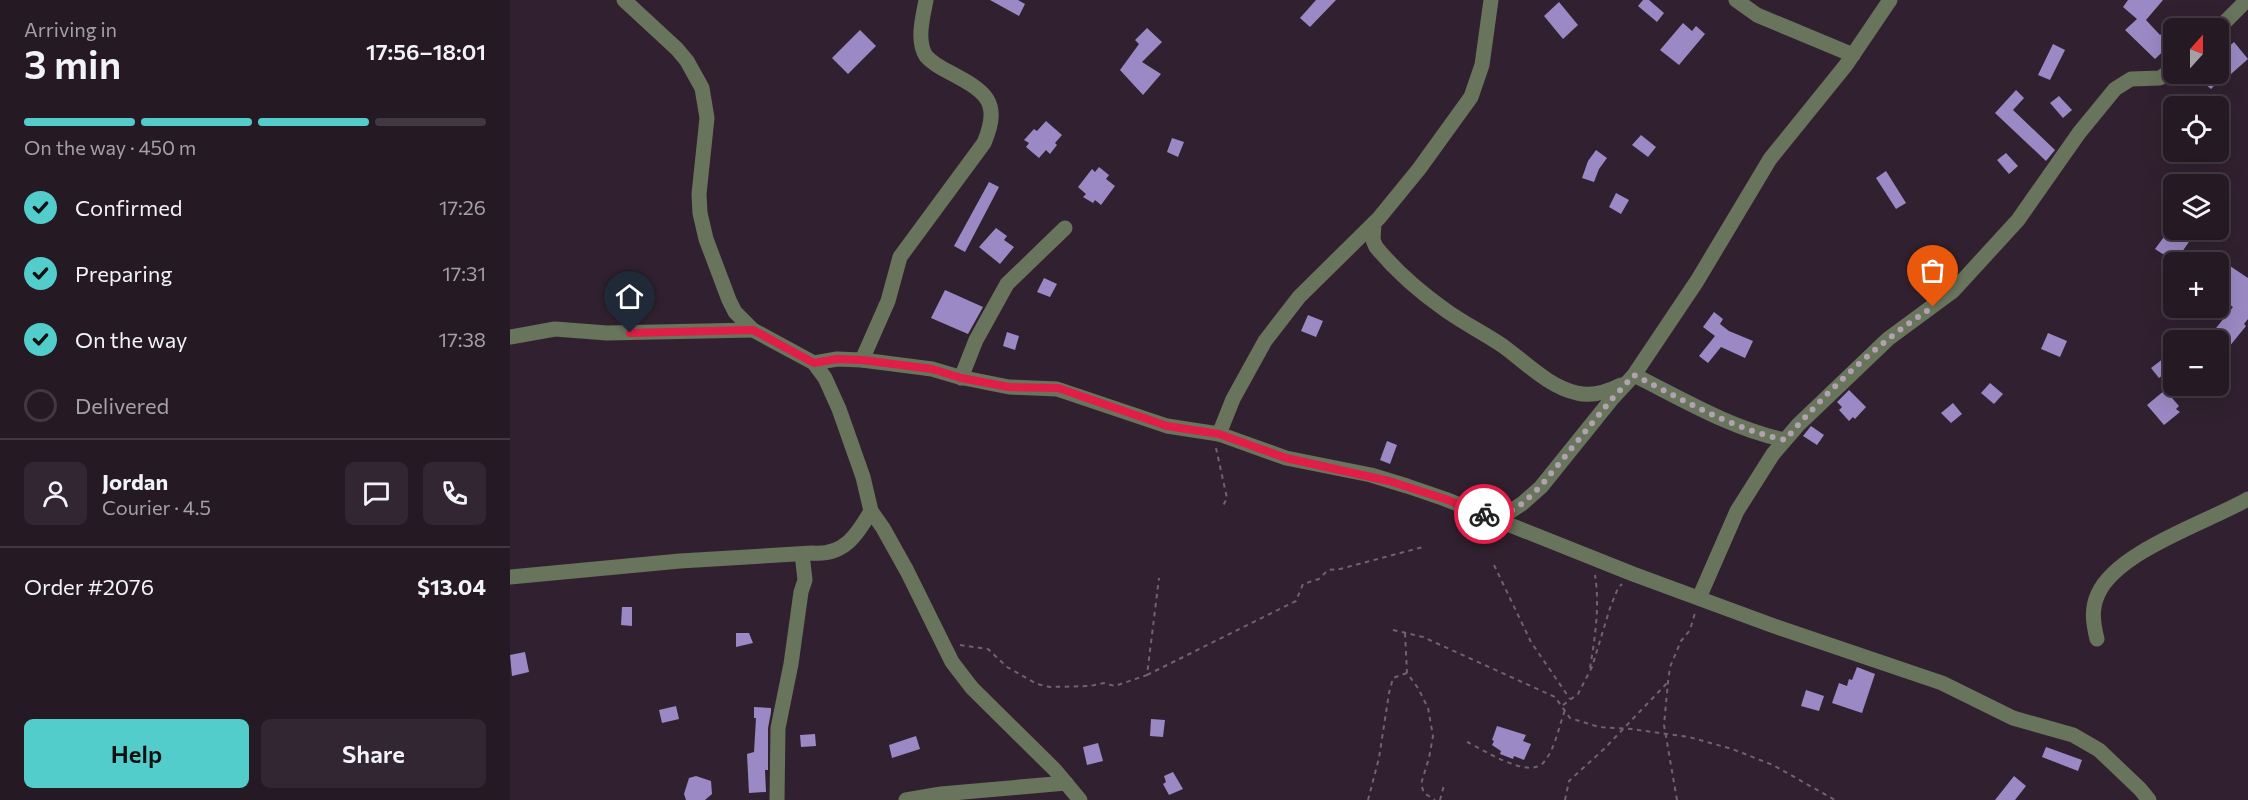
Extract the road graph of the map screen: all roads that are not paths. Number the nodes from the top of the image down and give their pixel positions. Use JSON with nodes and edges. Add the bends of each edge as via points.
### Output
{"nodes":[{"id":1,"x":624,"y":0,"type":"edge"},
{"id":2,"x":926,"y":0,"type":"edge"},
{"id":3,"x":1491,"y":0,"type":"edge"},
{"id":4,"x":1736,"y":0,"type":"edge"},
{"id":5,"x":1890,"y":0,"type":"edge"},
{"id":6,"x":2247,"y":0,"type":"edge"},
{"id":7,"x":2229,"y":18,"type":"edge"},
{"id":8,"x":1853,"y":55,"type":"junction"},
{"id":9,"x":2163,"y":76,"type":"edge"},
{"id":10,"x":1374,"y":223,"type":"junction"},
{"id":11,"x":1065,"y":228,"type":"dead end"},
{"id":12,"x":753,"y":330,"type":"junction"},
{"id":13,"x":510,"y":337,"type":"edge"},
{"id":14,"x":837,"y":359,"type":"junction"},
{"id":15,"x":862,"y":360,"type":"junction"},
{"id":16,"x":814,"y":363,"type":"junction"},
{"id":17,"x":961,"y":378,"type":"junction"},
{"id":18,"x":1631,"y":379,"type":"junction"},
{"id":19,"x":830,"y":385,"type":"junction"},
{"id":20,"x":1219,"y":434,"type":"junction"},
{"id":21,"x":1785,"y":440,"type":"junction"},
{"id":22,"x":2248,"y":499,"type":"edge"},
{"id":23,"x":871,"y":511,"type":"junction"},
{"id":24,"x":1498,"y":520,"type":"junction"},
{"id":25,"x":802,"y":554,"type":"junction"},
{"id":26,"x":510,"y":577,"type":"edge"},
{"id":27,"x":1699,"y":598,"type":"junction"},
{"id":28,"x":2097,"y":639,"type":"dead end"},
{"id":29,"x":1066,"y":783,"type":"junction"},
{"id":30,"x":777,"y":800,"type":"edge"},
{"id":31,"x":906,"y":800,"type":"edge"},
{"id":32,"x":1080,"y":800,"type":"edge"},
{"id":33,"x":2149,"y":800,"type":"edge"}],
"edges":[{"from":1,"to":12,"type":"street","via":[[677,49],[702,88],[707,118],[699,194],[703,228],[729,300]]},
{"from":2,"to":15,"type":"street","via":[[921,37],[926,55],[942,69],[981,90],[993,115],[984,143],[900,257],[888,301]]},
{"from":3,"to":10,"type":"street","via":[[1482,65],[1472,97]]},
{"from":4,"to":8,"type":"street","via":[[1757,15]]},
{"from":5,"to":8,"type":"street"},
{"from":6,"to":7,"type":"street"},
{"from":8,"to":18,"type":"street","via":[[1770,159],[1697,281]]},
{"from":9,"to":21,"type":"street","via":[[2131,79],[2115,89],[2018,220],[1953,291],[1870,354]]},
{"from":10,"to":18,"type":"street","via":[[1376,247],[1413,283],[1444,309],[1551,381],[1576,393],[1591,394]]},
{"from":10,"to":20,"type":"street","via":[[1324,270],[1270,333],[1238,389]]},
{"from":11,"to":17,"type":"street","via":[[1006,284]]},
{"from":12,"to":13,"type":"street","via":[[607,333],[555,329]]},
{"from":12,"to":16,"type":"street"},
{"from":14,"to":15,"type":"street"},
{"from":14,"to":16,"type":"street"},
{"from":14,"to":19,"type":"street","via":[[826,365]]},
{"from":15,"to":17,"type":"street","via":[[932,369]]},
{"from":16,"to":19,"type":"street"},
{"from":17,"to":20,"type":"street","via":[[1009,387],[1058,388],[1167,426]]},
{"from":18,"to":21,"type":"street","via":[[1727,421]]},
{"from":18,"to":24,"type":"street","via":[[1540,487]]},
{"from":19,"to":23,"type":"street"},
{"from":20,"to":24,"type":"street","via":[[1286,458],[1407,486]]},
{"from":21,"to":27,"type":"street","via":[[1737,511]]},
{"from":22,"to":28,"type":"street","via":[[2160,542],[2115,572],[2098,593],[2094,607]]},
{"from":23,"to":25,"type":"street","via":[[848,543],[825,554]]},
{"from":23,"to":29,"type":"street","via":[[907,571],[960,675]]},
{"from":24,"to":27,"type":"street"},
{"from":25,"to":26,"type":"street"},
{"from":25,"to":30,"type":"street","via":[[805,580],[778,728]]},
{"from":27,"to":33,"type":"street","via":[[1921,675],[2013,718],[2073,735],[2098,750]]},
{"from":29,"to":31,"type":"street"},
{"from":29,"to":32,"type":"street"}]}
